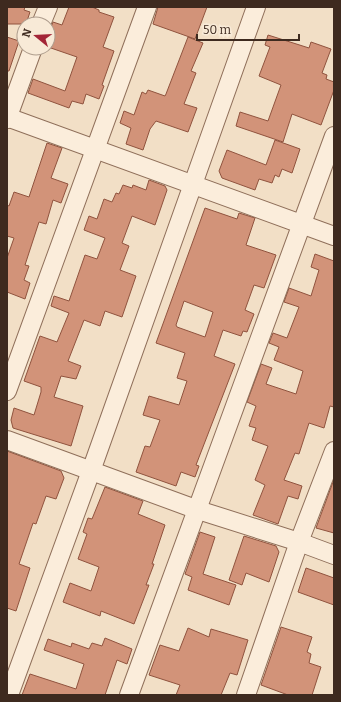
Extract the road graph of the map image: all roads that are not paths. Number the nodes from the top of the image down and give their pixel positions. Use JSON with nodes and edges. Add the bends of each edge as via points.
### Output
{"nodes":[{"id":1,"x":147,"y":7,"type":"edge"},
{"id":2,"x":256,"y":7,"type":"edge"},
{"id":3,"x":30,"y":56,"type":"edge"},
{"id":4,"x":7,"y":118,"type":"edge"},
{"id":5,"x":334,"y":136,"type":"edge"},
{"id":6,"x":96,"y":149,"type":"junction"},
{"id":7,"x":192,"y":184,"type":"junction"},
{"id":8,"x":303,"y":224,"type":"junction"},
{"id":9,"x":334,"y":236,"type":"edge"},
{"id":10,"x":7,"y":391,"type":"edge"},
{"id":11,"x":7,"y":440,"type":"edge"},
{"id":12,"x":334,"y":451,"type":"edge"},
{"id":13,"x":91,"y":471,"type":"junction"},
{"id":14,"x":198,"y":510,"type":"junction"},
{"id":15,"x":299,"y":542,"type":"junction"},
{"id":16,"x":334,"y":555,"type":"edge"},
{"id":17,"x":8,"y":693,"type":"edge"},
{"id":18,"x":129,"y":695,"type":"edge"},
{"id":19,"x":246,"y":695,"type":"edge"}],
"edges":[{"from":1,"to":6,"type":"street"},
{"from":2,"to":7,"type":"street"},
{"from":3,"to":4,"type":"street"},
{"from":4,"to":6,"type":"street"},
{"from":5,"to":8,"type":"street"},
{"from":6,"to":7,"type":"street"},
{"from":6,"to":10,"type":"street"},
{"from":7,"to":8,"type":"street"},
{"from":7,"to":13,"type":"street"},
{"from":8,"to":9,"type":"street"},
{"from":8,"to":14,"type":"street"},
{"from":11,"to":13,"type":"street"},
{"from":12,"to":15,"type":"street"},
{"from":13,"to":14,"type":"street"},
{"from":13,"to":17,"type":"street"},
{"from":14,"to":15,"type":"street"},
{"from":14,"to":18,"type":"street"},
{"from":15,"to":16,"type":"street"},
{"from":15,"to":19,"type":"street"}]}
